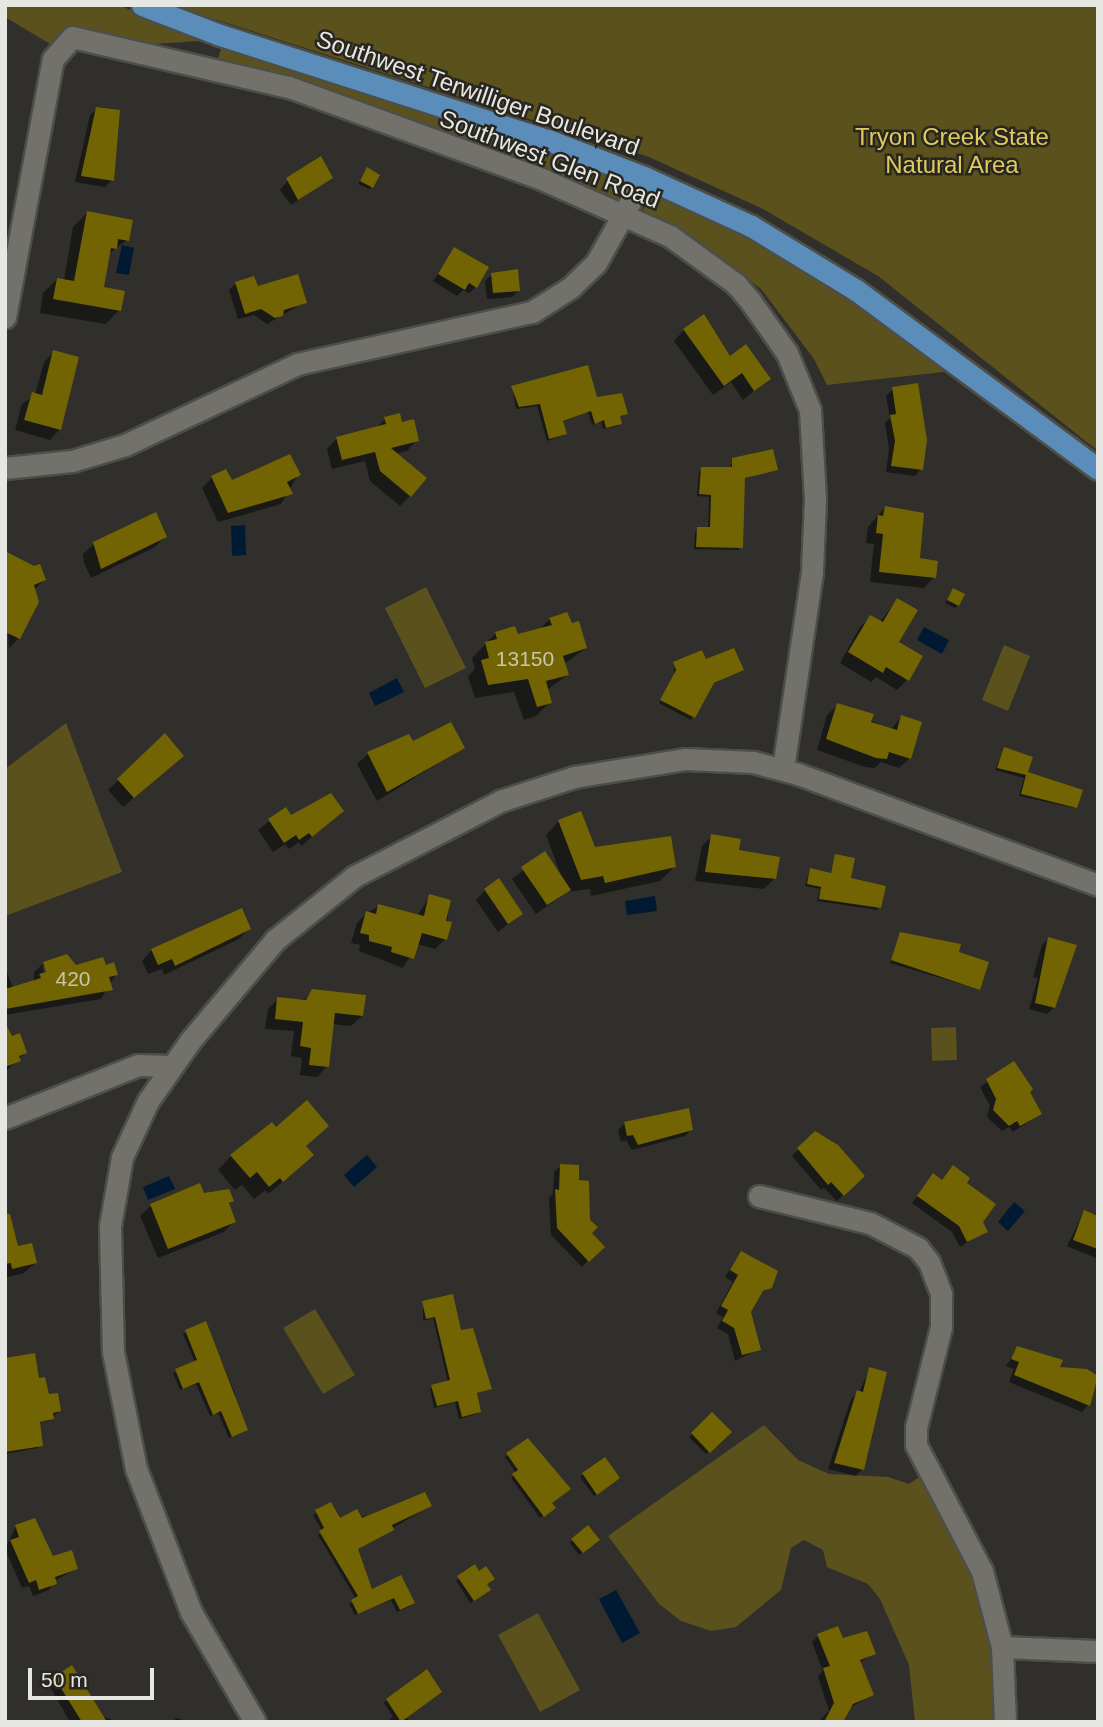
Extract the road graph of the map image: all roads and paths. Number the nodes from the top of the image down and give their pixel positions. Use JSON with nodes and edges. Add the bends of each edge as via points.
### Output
{"nodes":[{"id":1,"x":142,"y":5,"type":"edge"},
{"id":2,"x":644,"y":177,"type":"junction"},
{"id":3,"x":626,"y":214,"type":"junction"},
{"id":4,"x":5,"y":317,"type":"edge"},
{"id":5,"x":5,"y":468,"type":"edge"},
{"id":6,"x":1098,"y":469,"type":"edge"},
{"id":7,"x":782,"y":769,"type":"junction"},
{"id":8,"x":1098,"y":885,"type":"edge"},
{"id":9,"x":170,"y":1066,"type":"junction"},
{"id":10,"x":5,"y":1118,"type":"edge"},
{"id":11,"x":760,"y":1196,"type":"dead end"},
{"id":12,"x":1002,"y":1647,"type":"junction"},
{"id":13,"x":1098,"y":1651,"type":"edge"},
{"id":14,"x":255,"y":1722,"type":"edge"},
{"id":15,"x":1005,"y":1722,"type":"edge"}],
"edges":[{"from":1,"to":2,"type":"main road","name":"Southwest Terwilliger Boulevard","via":[[217,34],[548,140]]},
{"from":2,"to":3,"type":"street"},
{"from":2,"to":6,"type":"main road","name":"Southwest Terwilliger Boulevard","via":[[788,246],[867,298]]},
{"from":3,"to":4,"type":"street","name":"Southwest Glen Road","via":[[544,180],[259,79],[79,37],[66,41],[53,60]]},
{"from":3,"to":5,"type":"street","via":[[583,277],[532,312],[297,364],[116,448],[72,461]]},
{"from":3,"to":7,"type":"street","name":"Southwest Glen Road","via":[[697,253],[736,285],[787,353],[810,410],[815,499],[812,572]]},
{"from":7,"to":8,"type":"street"},
{"from":7,"to":9,"type":"street","via":[[720,759],[656,763],[552,783],[477,812],[360,873],[292,923],[244,973]]},
{"from":9,"to":10,"type":"street","via":[[138,1065]]},
{"from":9,"to":14,"type":"street","via":[[130,1139],[113,1192],[110,1312],[118,1391],[136,1469],[170,1564],[195,1619]]},
{"from":11,"to":12,"type":"street","via":[[870,1223],[918,1248],[929,1262],[941,1294],[941,1327],[916,1427],[916,1445],[982,1571]]},
{"from":12,"to":13,"type":"street"},
{"from":12,"to":15,"type":"street"}]}
